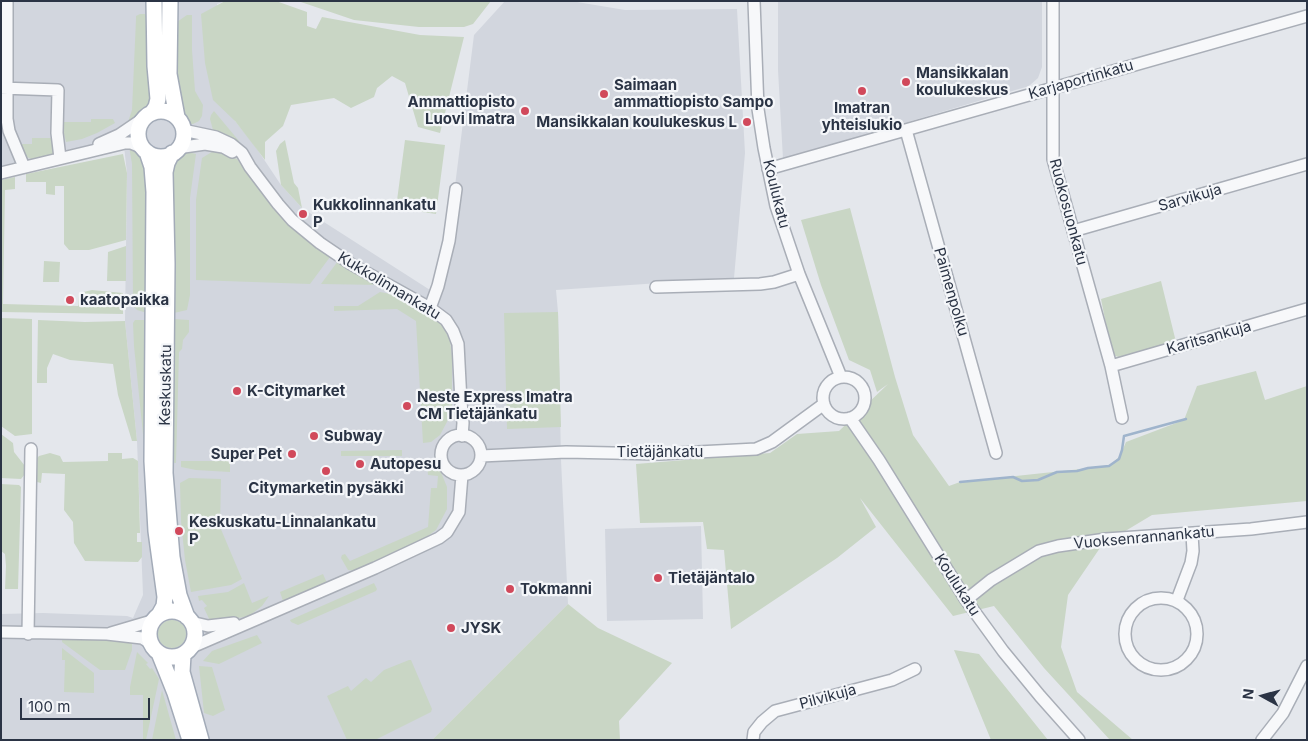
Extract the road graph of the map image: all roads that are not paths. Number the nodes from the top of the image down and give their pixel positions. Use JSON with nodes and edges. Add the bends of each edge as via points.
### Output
{"nodes":[{"id":1,"x":154,"y":1,"type":"edge"},
{"id":2,"x":170,"y":1,"type":"edge"},
{"id":3,"x":754,"y":1,"type":"edge"},
{"id":4,"x":1054,"y":1,"type":"edge"},
{"id":5,"x":7,"y":2,"type":"edge"},
{"id":6,"x":1307,"y":16,"type":"edge"},
{"id":7,"x":1054,"y":87,"type":"junction"},
{"id":8,"x":4,"y":88,"type":"edge"},
{"id":9,"x":148,"y":116,"type":"junction"},
{"id":10,"x":180,"y":124,"type":"junction"},
{"id":11,"x":906,"y":130,"type":"junction"},
{"id":12,"x":145,"y":150,"type":"junction"},
{"id":13,"x":84,"y":152,"type":"junction"},
{"id":14,"x":173,"y":152,"type":"junction"},
{"id":15,"x":60,"y":158,"type":"junction"},
{"id":16,"x":1307,"y":164,"type":"edge"},
{"id":17,"x":24,"y":167,"type":"junction"},
{"id":18,"x":250,"y":167,"type":"junction"},
{"id":19,"x":768,"y":169,"type":"junction"},
{"id":20,"x":1,"y":173,"type":"edge"},
{"id":21,"x":456,"y":190,"type":"dead end"},
{"id":22,"x":1073,"y":231,"type":"junction"},
{"id":23,"x":799,"y":274,"type":"junction"},
{"id":24,"x":656,"y":287,"type":"dead end"},
{"id":25,"x":430,"y":308,"type":"junction"},
{"id":26,"x":1307,"y":309,"type":"edge"},
{"id":27,"x":1111,"y":366,"type":"junction"},
{"id":28,"x":841,"y":377,"type":"junction"},
{"id":29,"x":824,"y":404,"type":"junction"},
{"id":30,"x":850,"y":418,"type":"junction"},
{"id":31,"x":1122,"y":418,"type":"dead end"},
{"id":32,"x":462,"y":436,"type":"junction"},
{"id":33,"x":31,"y":449,"type":"dead end"},
{"id":34,"x":996,"y":453,"type":"dead end"},
{"id":35,"x":481,"y":456,"type":"junction"},
{"id":36,"x":462,"y":475,"type":"junction"},
{"id":37,"x":1307,"y":522,"type":"edge"},
{"id":38,"x":1192,"y":534,"type":"junction"},
{"id":39,"x":966,"y":600,"type":"junction"},
{"id":40,"x":1177,"y":600,"type":"junction"},
{"id":41,"x":157,"y":618,"type":"junction"},
{"id":42,"x":189,"y":619,"type":"junction"},
{"id":43,"x":246,"y":622,"type":"junction"},
{"id":44,"x":1,"y":632,"type":"edge"},
{"id":45,"x":28,"y":634,"type":"junction"},
{"id":46,"x":106,"y":634,"type":"junction"},
{"id":47,"x":156,"y":649,"type":"junction"},
{"id":48,"x":187,"y":651,"type":"junction"},
{"id":49,"x":1307,"y":666,"type":"edge"},
{"id":50,"x":915,"y":669,"type":"dead end"},
{"id":51,"x":190,"y":740,"type":"edge"},
{"id":52,"x":201,"y":740,"type":"edge"},
{"id":53,"x":753,"y":740,"type":"edge"},
{"id":54,"x":1080,"y":740,"type":"edge"},
{"id":55,"x":1262,"y":740,"type":"edge"}],
"edges":[{"from":1,"to":9,"type":"main road","via":[[158,99]]},
{"from":2,"to":10,"type":"main road","via":[[169,74]]},
{"from":3,"to":19,"type":"street","name":"Koulukatu","via":[[758,109]]},
{"from":4,"to":7,"type":"street","name":"Ruokosuonkatu"},
{"from":5,"to":8,"type":"street"},
{"from":6,"to":7,"type":"street","name":"Karjaportinkatu"},
{"from":7,"to":11,"type":"street","name":"Karjaportinkatu"},
{"from":7,"to":22,"type":"street","name":"Ruokosuonkatu","via":[[1052,159]]},
{"from":8,"to":15,"type":"street","via":[[58,90]]},
{"from":8,"to":17,"type":"street","via":[[9,131]]},
{"from":9,"to":10,"type":"main road","via":[[157,111],[168,112]]},
{"from":9,"to":12,"type":"main road","via":[[139,126],[138,135]]},
{"from":9,"to":13,"type":"street"},
{"from":10,"to":14,"type":"main road","via":[[181,143]]},
{"from":10,"to":18,"type":"street","name":"Kukkolinnankatu","via":[[225,140],[242,153]]},
{"from":11,"to":19,"type":"street","name":"Karjaportinkatu"},
{"from":11,"to":34,"type":"street","name":"Paimenpolku"},
{"from":12,"to":13,"type":"street","via":[[125,143]]},
{"from":12,"to":14,"type":"main road","via":[[160,156]]},
{"from":12,"to":41,"type":"main road","name":"Keskuskatu","via":[[152,167],[154,192],[152,461],[156,531],[165,597]]},
{"from":13,"to":15,"type":"street"},
{"from":14,"to":18,"type":"street","name":"Kukkolinnankatu","via":[[195,145],[213,145],[233,152]]},
{"from":14,"to":42,"type":"main road","name":"Keskuskatu","via":[[165,172],[165,473],[172,557],[179,595]]},
{"from":15,"to":17,"type":"street"},
{"from":16,"to":22,"type":"street","name":"Sarvikuja"},
{"from":17,"to":20,"type":"street"},
{"from":18,"to":25,"type":"street","name":"Kukkolinnankatu","via":[[292,220],[320,243]]},
{"from":19,"to":23,"type":"street","name":"Koulukatu","via":[[776,206]]},
{"from":21,"to":25,"type":"street","via":[[449,241]]},
{"from":22,"to":27,"type":"street","name":"Ruokosuonkatu"},
{"from":23,"to":24,"type":"street","via":[[760,284]]},
{"from":23,"to":28,"type":"street","name":"Koulukatu"},
{"from":25,"to":32,"type":"street","name":"Kukkolinnankatu","via":[[446,320],[458,344]]},
{"from":26,"to":27,"type":"street","name":"Karitsankuja"},
{"from":27,"to":31,"type":"street","name":"Ruokosuonkatu"},
{"from":28,"to":29,"type":"street","via":[[826,386]]},
{"from":28,"to":30,"type":"street","via":[[855,380],[864,390],[861,410]]},
{"from":29,"to":30,"type":"street","via":[[837,418]]},
{"from":29,"to":35,"type":"street","name":"Tietäjänkatu","via":[[772,442],[756,449],[658,454],[566,452]]},
{"from":30,"to":39,"type":"street","name":"Koulukatu"},
{"from":32,"to":35,"type":"street","via":[[469,436],[475,441]]},
{"from":32,"to":36,"type":"street","via":[[447,441],[442,456],[448,469]]},
{"from":33,"to":45,"type":"street"},
{"from":35,"to":36,"type":"street","via":[[476,469]]},
{"from":36,"to":43,"type":"street","via":[[459,512],[447,532],[439,538]]},
{"from":37,"to":38,"type":"street","name":"Vuoksenrannankatu"},
{"from":38,"to":39,"type":"street","name":"Vuoksenrannankatu","via":[[1106,539],[1039,551]]},
{"from":38,"to":40,"type":"street","via":[[1191,563]]},
{"from":39,"to":54,"type":"street","name":"Koulukatu","via":[[1003,651]]},
{"from":40,"to":40,"type":"street","via":[[1150,599],[1131,614],[1124,637],[1134,660],[1144,667],[1156,671],[1180,666],[1196,647],[1195,619]]},
{"from":41,"to":42,"type":"main road","via":[[175,612]]},
{"from":41,"to":46,"type":"street"},
{"from":41,"to":47,"type":"main road","via":[[150,631]]},
{"from":42,"to":43,"type":"street","via":[[208,626]]},
{"from":42,"to":48,"type":"main road","via":[[195,636]]},
{"from":43,"to":48,"type":"street"},
{"from":44,"to":45,"type":"street"},
{"from":45,"to":46,"type":"street"},
{"from":46,"to":47,"type":"street","via":[[142,638]]},
{"from":47,"to":48,"type":"main road","via":[[168,656]]},
{"from":47,"to":51,"type":"main road"},
{"from":48,"to":52,"type":"main road","via":[[182,672]]},
{"from":49,"to":55,"type":"street","via":[[1283,713]]},
{"from":50,"to":53,"type":"street","name":"Pilvikuja","via":[[892,680],[776,711],[754,732]]}]}
